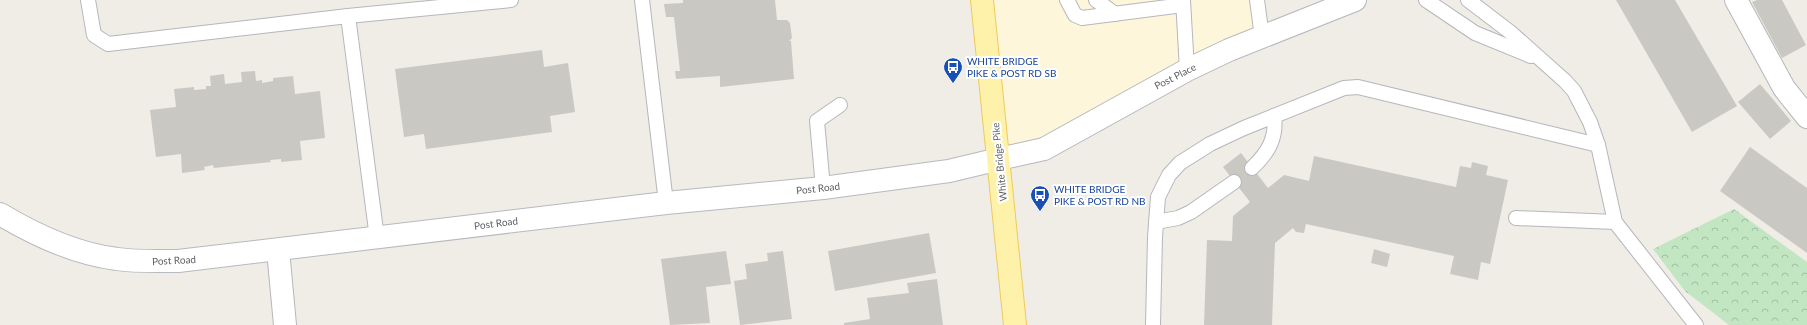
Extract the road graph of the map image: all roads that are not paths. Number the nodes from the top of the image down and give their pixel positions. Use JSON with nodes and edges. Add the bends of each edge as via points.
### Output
{"nodes":[{"id":1,"x":88,"y":0,"type":"edge"},
{"id":2,"x":511,"y":0,"type":"edge"},
{"id":3,"x":642,"y":0,"type":"edge"},
{"id":4,"x":982,"y":0,"type":"edge"},
{"id":5,"x":1067,"y":0,"type":"edge"},
{"id":6,"x":1096,"y":0,"type":"edge"},
{"id":7,"x":1257,"y":0,"type":"edge"},
{"id":8,"x":1355,"y":0,"type":"edge"},
{"id":9,"x":1426,"y":0,"type":"edge"},
{"id":10,"x":1468,"y":0,"type":"edge"},
{"id":11,"x":1736,"y":0,"type":"edge"},
{"id":12,"x":1183,"y":2,"type":"edge"},
{"id":13,"x":1115,"y":14,"type":"junction"},
{"id":14,"x":348,"y":16,"type":"junction"},
{"id":15,"x":1262,"y":37,"type":"junction"},
{"id":16,"x":1538,"y":58,"type":"junction"},
{"id":17,"x":1187,"y":70,"type":"junction"},
{"id":18,"x":840,"y":105,"type":"dead end"},
{"id":19,"x":1274,"y":116,"type":"junction"},
{"id":20,"x":1807,"y":116,"type":"edge"},
{"id":21,"x":1598,"y":145,"type":"junction"},
{"id":22,"x":999,"y":159,"type":"junction"},
{"id":23,"x":1252,"y":168,"type":"dead end"},
{"id":24,"x":1234,"y":182,"type":"dead end"},
{"id":25,"x":823,"y":188,"type":"junction"},
{"id":26,"x":666,"y":203,"type":"junction"},
{"id":27,"x":0,"y":214,"type":"edge"},
{"id":28,"x":1516,"y":218,"type":"dead end"},
{"id":29,"x":1156,"y":222,"type":"junction"},
{"id":30,"x":1615,"y":222,"type":"junction"},
{"id":31,"x":376,"y":238,"type":"junction"},
{"id":32,"x":278,"y":250,"type":"junction"},
{"id":33,"x":285,"y":325,"type":"edge"},
{"id":34,"x":1015,"y":325,"type":"edge"},
{"id":35,"x":1153,"y":325,"type":"edge"},
{"id":36,"x":1696,"y":325,"type":"edge"}],
"edges":[{"from":1,"to":14,"type":"lane","via":[[94,35],[108,44]]},
{"from":2,"to":14,"type":"lane"},
{"from":3,"to":26,"type":"lane"},
{"from":4,"to":22,"type":"main road","name":"White Bridge Pike"},
{"from":5,"to":13,"type":"lane","via":[[1075,15],[1082,18]]},
{"from":6,"to":13,"type":"lane"},
{"from":7,"to":15,"type":"lane"},
{"from":8,"to":15,"type":"street","name":"Post Place"},
{"from":9,"to":16,"type":"lane","via":[[1475,33]]},
{"from":10,"to":16,"type":"lane","via":[[1510,32]]},
{"from":11,"to":20,"type":"street","via":[[1784,88]]},
{"from":12,"to":13,"type":"lane"},
{"from":12,"to":17,"type":"lane"},
{"from":14,"to":31,"type":"lane"},
{"from":15,"to":17,"type":"street","name":"Post Place"},
{"from":16,"to":21,"type":"lane","via":[[1574,91],[1590,122]]},
{"from":17,"to":22,"type":"street","name":"Post Place","via":[[1044,149]]},
{"from":18,"to":25,"type":"lane","via":[[817,121]]},
{"from":19,"to":21,"type":"lane","via":[[1344,88],[1358,87]]},
{"from":19,"to":23,"type":"lane","via":[[1276,127],[1273,138],[1261,159]]},
{"from":19,"to":29,"type":"lane","via":[[1210,144],[1180,164],[1163,184],[1158,197]]},
{"from":21,"to":30,"type":"lane"},
{"from":22,"to":25,"type":"street","name":"Post Road","via":[[949,171]]},
{"from":22,"to":34,"type":"main road","name":"White Bridge Pike"},
{"from":24,"to":29,"type":"lane","via":[[1191,212],[1178,218]]},
{"from":25,"to":26,"type":"street","name":"Post Road"},
{"from":26,"to":31,"type":"street","name":"Post Road"},
{"from":27,"to":32,"type":"street","name":"Post Road","via":[[53,241],[116,259],[178,261]]},
{"from":28,"to":30,"type":"lane"},
{"from":29,"to":35,"type":"lane"},
{"from":30,"to":36,"type":"lane"},
{"from":31,"to":32,"type":"street","name":"Post Road"},
{"from":32,"to":33,"type":"street"}]}
